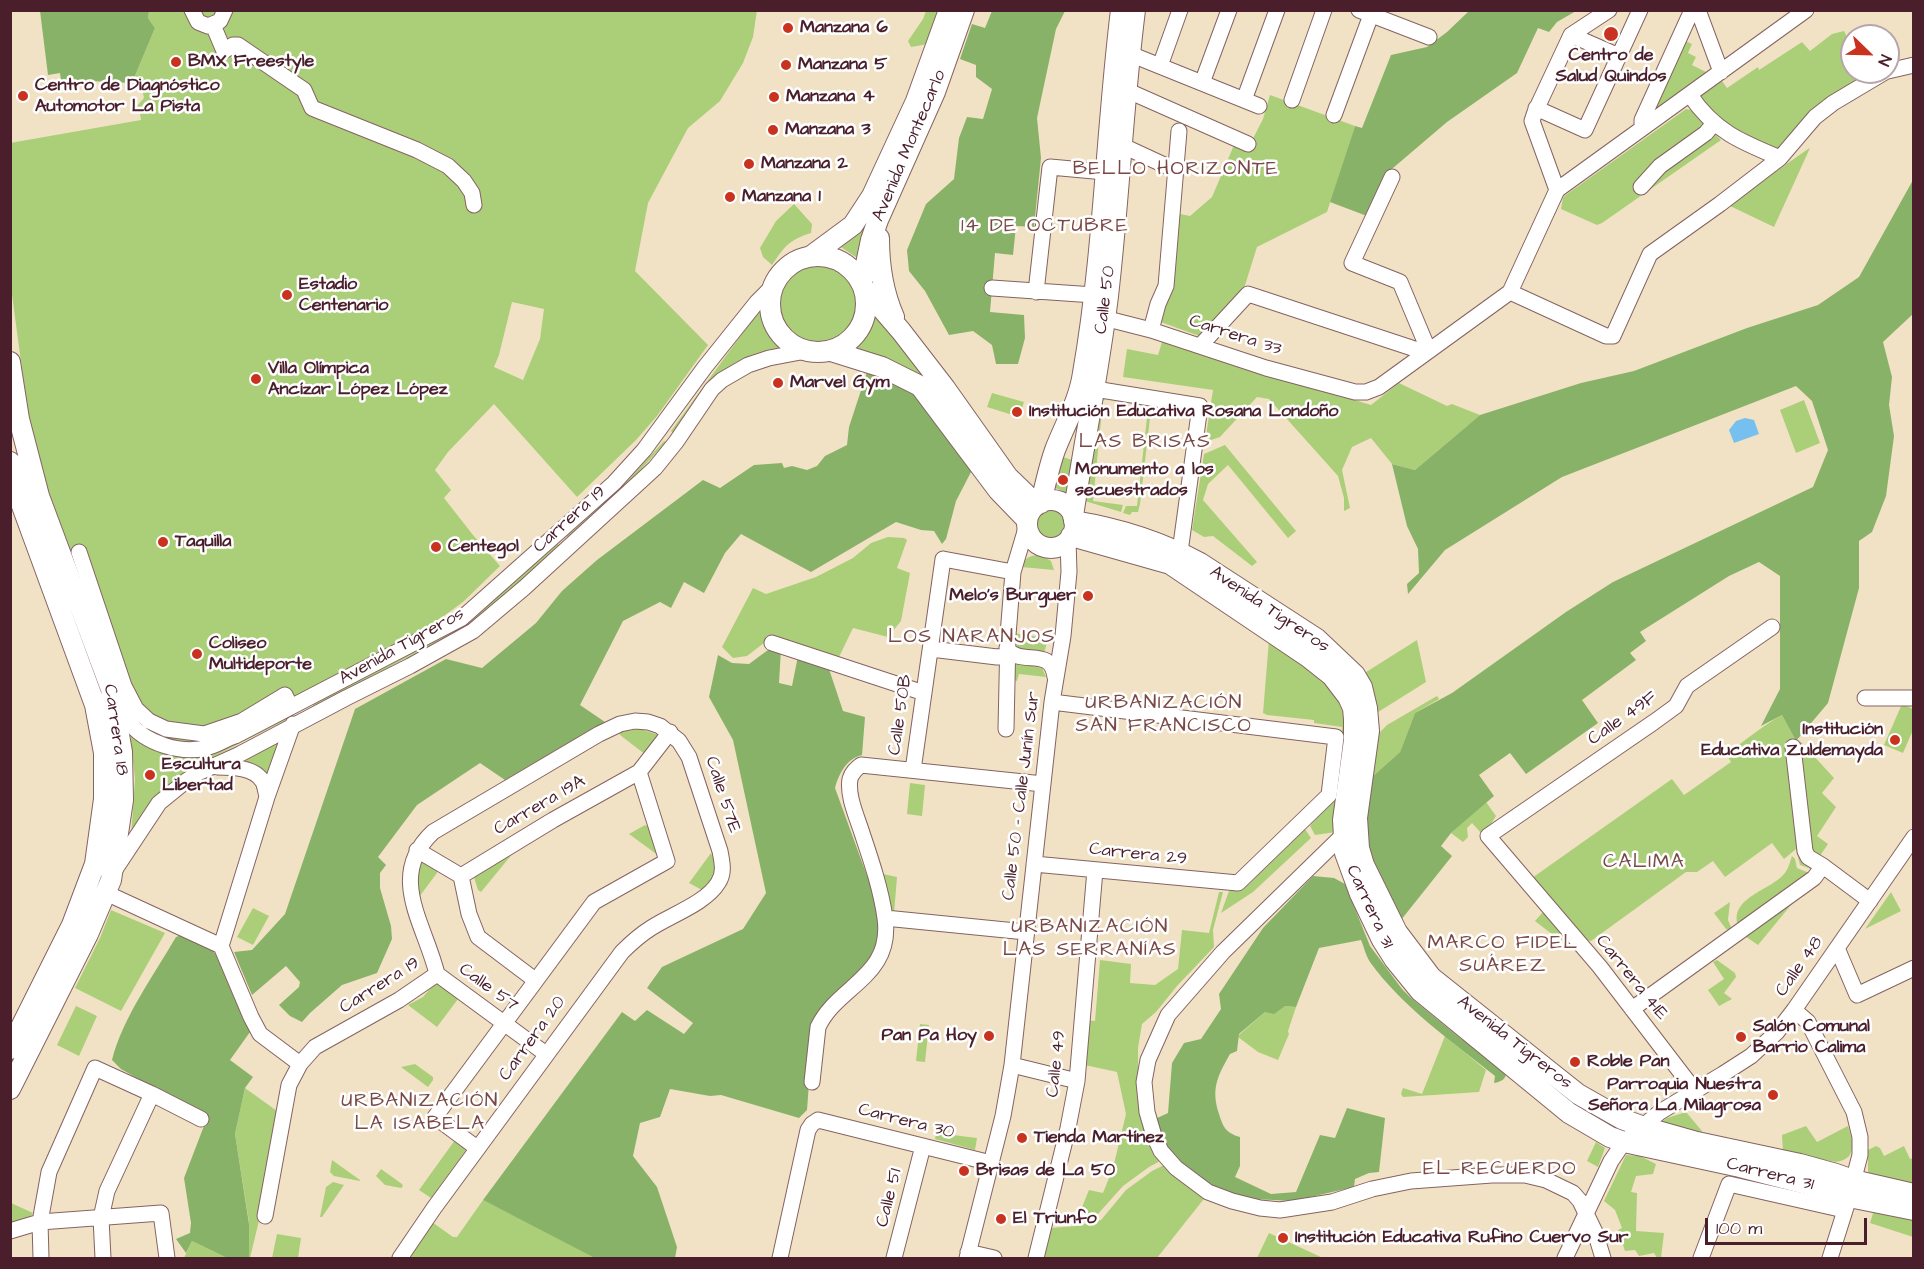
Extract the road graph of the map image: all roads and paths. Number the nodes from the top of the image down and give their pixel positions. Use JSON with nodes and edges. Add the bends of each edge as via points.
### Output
{"nodes":[{"id":1,"x":192,"y":10,"type":"edge"},
{"id":2,"x":225,"y":10,"type":"edge"},
{"id":3,"x":949,"y":10,"type":"edge"},
{"id":4,"x":964,"y":10,"type":"edge"},
{"id":5,"x":1121,"y":10,"type":"edge"},
{"id":6,"x":1135,"y":10,"type":"edge"},
{"id":7,"x":1180,"y":10,"type":"edge"},
{"id":8,"x":1228,"y":10,"type":"edge"},
{"id":9,"x":1277,"y":10,"type":"edge"},
{"id":10,"x":1324,"y":10,"type":"edge"},
{"id":11,"x":1609,"y":10,"type":"edge"},
{"id":12,"x":1640,"y":10,"type":"edge"},
{"id":13,"x":1692,"y":10,"type":"edge"},
{"id":14,"x":1698,"y":10,"type":"edge"},
{"id":15,"x":1806,"y":10,"type":"edge"},
{"id":16,"x":1376,"y":14,"type":"edge"},
{"id":17,"x":213,"y":25,"type":"junction"},
{"id":18,"x":1571,"y":35,"type":"junction"},
{"id":19,"x":1429,"y":37,"type":"dead end"},
{"id":20,"x":1130,"y":54,"type":"junction"},
{"id":21,"x":1619,"y":56,"type":"junction"},
{"id":22,"x":1160,"y":66,"type":"junction"},
{"id":23,"x":1721,"y":72,"type":"junction"},
{"id":24,"x":1202,"y":83,"type":"junction"},
{"id":25,"x":1864,"y":84,"type":"edge"},
{"id":26,"x":1126,"y":90,"type":"junction"},
{"id":27,"x":1690,"y":94,"type":"junction"},
{"id":28,"x":1244,"y":100,"type":"junction"},
{"id":29,"x":1292,"y":100,"type":"dead end"},
{"id":30,"x":1259,"y":106,"type":"dead end"},
{"id":31,"x":1536,"y":108,"type":"junction"},
{"id":32,"x":1334,"y":115,"type":"dead end"},
{"id":33,"x":1714,"y":123,"type":"junction"},
{"id":34,"x":1642,"y":128,"type":"junction"},
{"id":35,"x":1179,"y":131,"type":"dead end"},
{"id":36,"x":1248,"y":144,"type":"dead end"},
{"id":37,"x":1121,"y":145,"type":"junction"},
{"id":38,"x":1780,"y":158,"type":"junction"},
{"id":39,"x":1175,"y":170,"type":"junction"},
{"id":40,"x":900,"y":171,"type":"junction"},
{"id":41,"x":1105,"y":172,"type":"junction"},
{"id":42,"x":1392,"y":177,"type":"dead end"},
{"id":43,"x":1641,"y":187,"type":"dead end"},
{"id":44,"x":1557,"y":190,"type":"junction"},
{"id":45,"x":474,"y":205,"type":"dead end"},
{"id":46,"x":811,"y":256,"type":"junction"},
{"id":47,"x":774,"y":285,"type":"junction"},
{"id":48,"x":863,"y":286,"type":"junction"},
{"id":49,"x":992,"y":288,"type":"dead end"},
{"id":50,"x":1036,"y":292,"type":"junction"},
{"id":51,"x":1510,"y":292,"type":"junction"},
{"id":52,"x":1094,"y":295,"type":"junction"},
{"id":53,"x":1098,"y":321,"type":"junction"},
{"id":54,"x":1151,"y":330,"type":"junction"},
{"id":55,"x":901,"y":331,"type":"junction"},
{"id":56,"x":1200,"y":346,"type":"junction"},
{"id":57,"x":806,"y":351,"type":"junction"},
{"id":58,"x":831,"y":351,"type":"junction"},
{"id":59,"x":1426,"y":351,"type":"junction"},
{"id":60,"x":10,"y":362,"type":"edge"},
{"id":61,"x":1091,"y":380,"type":"junction"},
{"id":62,"x":10,"y":462,"type":"edge"},
{"id":63,"x":1031,"y":509,"type":"junction"},
{"id":64,"x":1072,"y":528,"type":"junction"},
{"id":65,"x":79,"y":552,"type":"dead end"},
{"id":66,"x":1180,"y":552,"type":"junction"},
{"id":67,"x":1013,"y":572,"type":"junction"},
{"id":68,"x":1772,"y":627,"type":"dead end"},
{"id":69,"x":772,"y":643,"type":"dead end"},
{"id":70,"x":930,"y":649,"type":"junction"},
{"id":71,"x":1009,"y":653,"type":"junction"},
{"id":72,"x":1059,"y":656,"type":"joint"},
{"id":73,"x":1055,"y":680,"type":"junction"},
{"id":74,"x":111,"y":689,"type":"junction"},
{"id":75,"x":924,"y":693,"type":"junction"},
{"id":76,"x":1865,"y":698,"type":"dead end"},
{"id":77,"x":1914,"y":698,"type":"edge"},
{"id":78,"x":1052,"y":702,"type":"junction"},
{"id":79,"x":296,"y":704,"type":"junction"},
{"id":80,"x":292,"y":727,"type":"junction"},
{"id":81,"x":1006,"y":729,"type":"dead end"},
{"id":82,"x":670,"y":732,"type":"junction"},
{"id":83,"x":1794,"y":747,"type":"dead end"},
{"id":84,"x":211,"y":768,"type":"junction"},
{"id":85,"x":913,"y":770,"type":"junction"},
{"id":86,"x":639,"y":772,"type":"junction"},
{"id":87,"x":1043,"y":784,"type":"junction"},
{"id":88,"x":267,"y":797,"type":"junction"},
{"id":89,"x":1343,"y":835,"type":"junction"},
{"id":90,"x":1488,"y":836,"type":"joint"},
{"id":91,"x":1914,"y":837,"type":"edge"},
{"id":92,"x":417,"y":850,"type":"junction"},
{"id":93,"x":1034,"y":864,"type":"junction"},
{"id":94,"x":1823,"y":866,"type":"junction"},
{"id":95,"x":1095,"y":870,"type":"junction"},
{"id":96,"x":114,"y":871,"type":"junction"},
{"id":97,"x":461,"y":876,"type":"junction"},
{"id":98,"x":106,"y":893,"type":"junction"},
{"id":99,"x":702,"y":899,"type":"joint"},
{"id":100,"x":1869,"y":902,"type":"junction"},
{"id":101,"x":885,"y":918,"type":"junction"},
{"id":102,"x":1026,"y":932,"type":"junction"},
{"id":103,"x":221,"y":946,"type":"junction"},
{"id":104,"x":1837,"y":948,"type":"junction"},
{"id":105,"x":1914,"y":968,"type":"edge"},
{"id":106,"x":437,"y":974,"type":"junction"},
{"id":107,"x":535,"y":980,"type":"junction"},
{"id":108,"x":1632,"y":1009,"type":"junction"},
{"id":109,"x":1794,"y":1010,"type":"junction"},
{"id":110,"x":503,"y":1023,"type":"junction"},
{"id":111,"x":10,"y":1049,"type":"edge"},
{"id":112,"x":546,"y":1054,"type":"junction"},
{"id":113,"x":300,"y":1064,"type":"junction"},
{"id":114,"x":1012,"y":1065,"type":"junction"},
{"id":115,"x":1077,"y":1081,"type":"junction"},
{"id":116,"x":812,"y":1082,"type":"dead end"},
{"id":117,"x":10,"y":1089,"type":"edge"},
{"id":118,"x":1695,"y":1090,"type":"junction"},
{"id":119,"x":152,"y":1094,"type":"junction"},
{"id":120,"x":201,"y":1119,"type":"dead end"},
{"id":121,"x":1644,"y":1127,"type":"junction"},
{"id":122,"x":1624,"y":1142,"type":"junction"},
{"id":123,"x":923,"y":1146,"type":"junction"},
{"id":124,"x":477,"y":1148,"type":"junction"},
{"id":125,"x":991,"y":1163,"type":"junction"},
{"id":126,"x":1914,"y":1194,"type":"edge"},
{"id":127,"x":1849,"y":1196,"type":"junction"},
{"id":128,"x":1914,"y":1210,"type":"edge"},
{"id":129,"x":1587,"y":1212,"type":"junction"},
{"id":130,"x":265,"y":1216,"type":"dead end"},
{"id":131,"x":100,"y":1218,"type":"junction"},
{"id":132,"x":40,"y":1222,"type":"junction"},
{"id":133,"x":10,"y":1231,"type":"edge"},
{"id":134,"x":968,"y":1255,"type":"edge"},
{"id":135,"x":41,"y":1258,"type":"edge"},
{"id":136,"x":104,"y":1258,"type":"edge"},
{"id":137,"x":167,"y":1258,"type":"edge"},
{"id":138,"x":400,"y":1258,"type":"edge"},
{"id":139,"x":780,"y":1258,"type":"edge"},
{"id":140,"x":894,"y":1258,"type":"edge"},
{"id":141,"x":994,"y":1258,"type":"edge"},
{"id":142,"x":1036,"y":1258,"type":"edge"},
{"id":143,"x":1565,"y":1258,"type":"edge"},
{"id":144,"x":1603,"y":1258,"type":"edge"},
{"id":145,"x":1701,"y":1258,"type":"edge"},
{"id":146,"x":1830,"y":1258,"type":"edge"}],
"edges":[{"from":1,"to":17,"type":"street","via":[[198,22]]},
{"from":2,"to":17,"type":"street","via":[[222,19]]},
{"from":3,"to":46,"type":"main road","name":"Avenida Montecarlo","via":[[916,101],[872,196],[853,225]]},
{"from":4,"to":40,"type":"main road","name":"Avenida Montecarlo","via":[[935,92]]},
{"from":5,"to":41,"type":"main road","name":"Calle 50"},
{"from":6,"to":20,"type":"main road","name":"Calle 50"},
{"from":7,"to":22,"type":"street"},
{"from":8,"to":24,"type":"street"},
{"from":9,"to":28,"type":"street"},
{"from":10,"to":29,"type":"street"},
{"from":11,"to":18,"type":"street"},
{"from":12,"to":21,"type":"street"},
{"from":13,"to":34,"type":"street","via":[[1642,120]]},
{"from":14,"to":23,"type":"street"},
{"from":15,"to":23,"type":"street"},
{"from":16,"to":19,"type":"street"},
{"from":16,"to":32,"type":"street"},
{"from":17,"to":45,"type":"street","via":[[224,51],[238,45],[304,90],[312,108],[448,166],[472,193]]},
{"from":18,"to":21,"type":"street"},
{"from":18,"to":31,"type":"street"},
{"from":20,"to":22,"type":"street"},
{"from":20,"to":26,"type":"main road","name":"Calle 50"},
{"from":21,"to":31,"type":"street","via":[[1585,130]]},
{"from":22,"to":24,"type":"street"},
{"from":23,"to":27,"type":"street"},
{"from":24,"to":28,"type":"street"},
{"from":25,"to":38,"type":"street","via":[[1815,117]]},
{"from":26,"to":36,"type":"street"},
{"from":26,"to":37,"type":"main road","name":"Calle 50"},
{"from":27,"to":33,"type":"street"},
{"from":27,"to":34,"type":"street"},
{"from":28,"to":30,"type":"street"},
{"from":31,"to":44,"type":"street","via":[[1533,121]]},
{"from":33,"to":38,"type":"street","via":[[1735,139]]},
{"from":33,"to":43,"type":"street","via":[[1660,166]]},
{"from":34,"to":44,"type":"street"},
{"from":35,"to":39,"type":"street"},
{"from":37,"to":39,"type":"street"},
{"from":37,"to":53,"type":"main road","name":"Calle 50"},
{"from":38,"to":51,"type":"street","via":[[1650,254],[1613,336]]},
{"from":39,"to":54,"type":"street","via":[[1166,286]]},
{"from":40,"to":48,"type":"main road","name":"Avenida Montecarlo","via":[[871,240]]},
{"from":40,"to":55,"type":"main road","via":[[879,236],[879,259]]},
{"from":41,"to":50,"type":"street","via":[[1050,167]]},
{"from":41,"to":52,"type":"main road","name":"Calle 50"},
{"from":42,"to":59,"type":"street","via":[[1352,263],[1400,282]]},
{"from":44,"to":51,"type":"street"},
{"from":46,"to":47,"type":"main road","via":[[789,266]]},
{"from":46,"to":48,"type":"main road","via":[[843,263]]},
{"from":47,"to":57,"type":"main road","via":[[770,311],[776,329],[789,343]]},
{"from":47,"to":79,"type":"street","name":"Avenida Tigreros","via":[[705,367],[644,450],[614,483],[516,571],[462,618]]},
{"from":48,"to":55,"type":"main road"},
{"from":48,"to":58,"type":"main road","via":[[866,306],[862,324],[852,339]]},
{"from":49,"to":50,"type":"street"},
{"from":50,"to":52,"type":"street"},
{"from":51,"to":59,"type":"street"},
{"from":52,"to":53,"type":"main road","name":"Calle 50"},
{"from":53,"to":54,"type":"street","name":"Carrera 33"},
{"from":53,"to":61,"type":"main road","name":"Calle 50"},
{"from":54,"to":56,"type":"street","name":"Carrera 33"},
{"from":55,"to":63,"type":"main road"},
{"from":56,"to":59,"type":"street","name":"Carrera 33","via":[[1355,392],[1378,387]]},
{"from":56,"to":59,"type":"street","via":[[1248,294]]},
{"from":57,"to":58,"type":"main road"},
{"from":57,"to":80,"type":"street","name":"Carrera 19","via":[[748,364],[722,380],[655,468],[473,631]]},
{"from":58,"to":63,"type":"main road","via":[[882,367],[920,386],[998,490]]},
{"from":60,"to":74,"type":"main road","name":"Carrera 18","via":[[19,419],[39,496]]},
{"from":61,"to":63,"type":"main road","name":"Calle 50","via":[[1078,398]]},
{"from":61,"to":64,"type":"main road","name":"Calle 50"},
{"from":61,"to":66,"type":"street","via":[[1200,406]]},
{"from":62,"to":111,"type":"main road","name":"Carrera 18","via":[[22,506],[95,705],[104,753],[104,799],[95,864],[72,925]]},
{"from":63,"to":64,"type":"main road","via":[[1058,501],[1066,506]]},
{"from":63,"to":64,"type":"main road","via":[[1032,539],[1045,547],[1060,546]]},
{"from":63,"to":67,"type":"street"},
{"from":64,"to":66,"type":"main road","name":"Avenida Tigreros","via":[[1114,530]]},
{"from":64,"to":72,"type":"street","name":"Calle 50"},
{"from":64,"to":89,"type":"main road","name":"Carrera 31","via":[[1170,564],[1308,657],[1340,685],[1353,708],[1354,731]]},
{"from":65,"to":79,"type":"street","via":[[124,686],[136,709],[149,721],[166,729],[204,734],[242,720],[285,695]]},
{"from":66,"to":121,"type":"main road","name":"Avenida Tigreros","via":[[1317,639],[1355,675],[1362,687],[1369,730],[1359,795],[1358,840],[1364,865],[1384,909],[1412,954],[1431,977],[1578,1094]]},
{"from":67,"to":70,"type":"street","name":"Calle 50B","via":[[943,559]]},
{"from":67,"to":71,"type":"street"},
{"from":68,"to":90,"type":"street","name":"Calle 49F","via":[[1687,686],[1676,706]]},
{"from":69,"to":75,"type":"street"},
{"from":70,"to":71,"type":"street","via":[[996,657]]},
{"from":70,"to":75,"type":"street","name":"Calle 50B"},
{"from":71,"to":73,"type":"street","via":[[1046,660],[1054,668]]},
{"from":71,"to":81,"type":"street"},
{"from":72,"to":73,"type":"street","name":"Calle 50 - Calle Junín Sur"},
{"from":73,"to":78,"type":"street","name":"Calle 50 - Calle Junín Sur"},
{"from":74,"to":79,"type":"street","name":"Avenida Tigreros","via":[[128,722],[160,745],[174,748],[209,747]]},
{"from":74,"to":96,"type":"main road","name":"Carrera 18","via":[[122,752],[123,800]]},
{"from":75,"to":85,"type":"street","name":"Calle 50B"},
{"from":76,"to":77,"type":"street"},
{"from":78,"to":87,"type":"street","name":"Calle 50 - Calle Junín Sur"},
{"from":78,"to":95,"type":"street","name":"Carrera 29","via":[[1336,737],[1329,795],[1238,883]]},
{"from":79,"to":80,"type":"street"},
{"from":80,"to":84,"type":"street","name":"Carrera 19"},
{"from":80,"to":88,"type":"street"},
{"from":82,"to":86,"type":"street"},
{"from":82,"to":92,"type":"street","via":[[643,722],[620,724],[433,832]]},
{"from":82,"to":99,"type":"street","name":"Calle 57E","via":[[689,757],[723,866],[718,883]]},
{"from":83,"to":94,"type":"street","via":[[1805,850]]},
{"from":84,"to":88,"type":"street","via":[[232,767],[254,773],[263,781]]},
{"from":84,"to":96,"type":"street","name":"Carrera 19","via":[[198,773],[159,803]]},
{"from":85,"to":87,"type":"street"},
{"from":85,"to":101,"type":"street","via":[[861,765],[850,778],[852,801]]},
{"from":86,"to":97,"type":"street","name":"Carrera 19A"},
{"from":86,"to":107,"type":"street","via":[[667,861],[594,902]]},
{"from":87,"to":93,"type":"street","name":"Calle 50 - Calle Junín Sur"},
{"from":88,"to":103,"type":"street"},
{"from":89,"to":122,"type":"main road","name":"Carrera 31","via":[[1352,873],[1374,924],[1394,959],[1420,990],[1569,1113]]},
{"from":89,"to":129,"type":"street","via":[[1223,952],[1168,1015],[1148,1060],[1144,1082],[1147,1112],[1161,1150],[1176,1168],[1208,1192],[1260,1208],[1280,1210],[1332,1202],[1411,1181],[1525,1175],[1573,1193]]},
{"from":90,"to":108,"type":"street","name":"Carrera 41E"},
{"from":91,"to":100,"type":"street","name":"Calle 48"},
{"from":92,"to":97,"type":"street"},
{"from":92,"to":106,"type":"street","name":"Carrera 19","via":[[411,866],[410,891]]},
{"from":93,"to":95,"type":"street","name":"Carrera 29"},
{"from":93,"to":102,"type":"street","name":"Calle 50 - Calle Junín Sur"},
{"from":94,"to":100,"type":"street"},
{"from":94,"to":108,"type":"street","via":[[1814,878]]},
{"from":95,"to":115,"type":"street","name":"Calle 49"},
{"from":96,"to":98,"type":"main road","name":"Carrera 18"},
{"from":97,"to":107,"type":"street","via":[[478,937]]},
{"from":98,"to":103,"type":"street"},
{"from":98,"to":117,"type":"main road","name":"Carrera 18"},
{"from":99,"to":112,"type":"street","name":"Carrera 20","via":[[633,941]]},
{"from":100,"to":104,"type":"street","name":"Calle 48"},
{"from":101,"to":102,"type":"street"},
{"from":101,"to":116,"type":"street","via":[[884,941],[874,965],[831,1008],[818,1027]]},
{"from":102,"to":114,"type":"street","name":"Calle 50 - Calle Junín Sur"},
{"from":103,"to":113,"type":"street","via":[[260,1034]]},
{"from":104,"to":105,"type":"street","via":[[1857,995]]},
{"from":104,"to":109,"type":"street","name":"Calle 48"},
{"from":106,"to":110,"type":"street","name":"Calle 57"},
{"from":106,"to":113,"type":"street","name":"Carrera 19","via":[[315,1047]]},
{"from":107,"to":110,"type":"street"},
{"from":108,"to":118,"type":"street","name":"Carrera 41E"},
{"from":109,"to":118,"type":"street","name":"Calle 48","via":[[1751,1056]]},
{"from":109,"to":127,"type":"street","via":[[1808,1023],[1854,1112],[1861,1142]]},
{"from":110,"to":112,"type":"street","name":"Calle 57"},
{"from":110,"to":124,"type":"street","via":[[435,1117]]},
{"from":112,"to":124,"type":"street","name":"Carrera 20"},
{"from":113,"to":130,"type":"street","name":"Carrera 19","via":[[289,1084]]},
{"from":114,"to":115,"type":"street"},
{"from":114,"to":125,"type":"street","name":"Calle 50 - Calle Junín Sur"},
{"from":115,"to":142,"type":"street","name":"Calle 49"},
{"from":118,"to":121,"type":"street","name":"Calle 48"},
{"from":119,"to":120,"type":"street"},
{"from":119,"to":131,"type":"street","via":[[107,1191]]},
{"from":119,"to":132,"type":"street","via":[[95,1068],[48,1172]]},
{"from":121,"to":122,"type":"street","name":"Calle 48"},
{"from":121,"to":127,"type":"main road","name":"Avenida Tigreros","via":[[1827,1171]]},
{"from":122,"to":127,"type":"main road","name":"Carrera 31"},
{"from":122,"to":129,"type":"street","name":"Calle 48"},
{"from":123,"to":125,"type":"street","name":"Carrera 30"},
{"from":123,"to":139,"type":"street","name":"Carrera 30","via":[[818,1120],[812,1124]]},
{"from":123,"to":140,"type":"street","name":"Calle 51"},
{"from":124,"to":138,"type":"street","name":"Carrera 20"},
{"from":125,"to":134,"type":"street","name":"Calle 50 - Calle Junín Sur"},
{"from":126,"to":127,"type":"main road","name":"Avenida Tigreros"},
{"from":127,"to":128,"type":"main road","name":"Carrera 31"},
{"from":127,"to":145,"type":"street","via":[[1729,1184]]},
{"from":127,"to":146,"type":"street"},
{"from":129,"to":143,"type":"street","name":"Calle 48"},
{"from":129,"to":144,"type":"street"},
{"from":131,"to":132,"type":"street"},
{"from":131,"to":136,"type":"street"},
{"from":131,"to":137,"type":"street","via":[[161,1213]]},
{"from":132,"to":133,"type":"street"},
{"from":132,"to":135,"type":"street"},
{"from":134,"to":141,"type":"street"}]}
